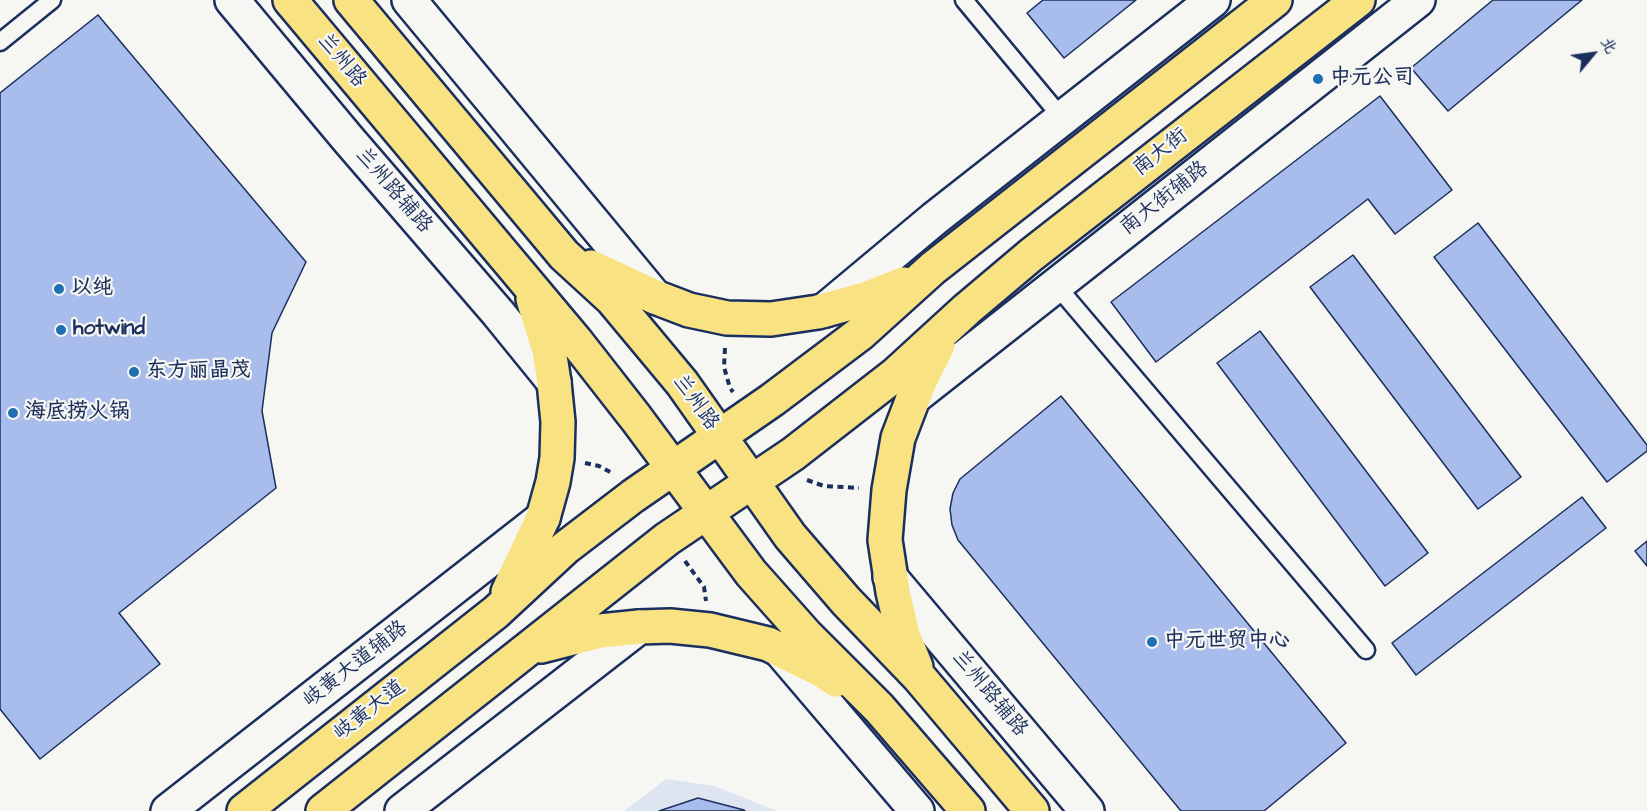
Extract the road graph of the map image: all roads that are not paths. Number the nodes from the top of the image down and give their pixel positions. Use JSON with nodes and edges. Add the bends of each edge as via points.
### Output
{"nodes":[{"id":1,"x":52,"y":0,"type":"edge"},
{"id":2,"x":232,"y":0,"type":"edge"},
{"id":3,"x":290,"y":0,"type":"edge"},
{"id":4,"x":351,"y":0,"type":"edge"},
{"id":5,"x":409,"y":0,"type":"edge"},
{"id":6,"x":964,"y":0,"type":"edge"},
{"id":7,"x":1212,"y":0,"type":"edge"},
{"id":8,"x":1275,"y":0,"type":"edge"},
{"id":9,"x":1358,"y":0,"type":"edge"},
{"id":10,"x":1418,"y":0,"type":"edge"},
{"id":11,"x":0,"y":42,"type":"edge"},
{"id":12,"x":1062,"y":118,"type":"junction"},
{"id":13,"x":564,"y":255,"type":"junction"},
{"id":14,"x":933,"y":268,"type":"junction"},
{"id":15,"x":527,"y":282,"type":"junction"},
{"id":16,"x":1056,"y":285,"type":"junction"},
{"id":17,"x":656,"y":297,"type":"junction"},
{"id":18,"x":967,"y":309,"type":"junction"},
{"id":19,"x":825,"y":310,"type":"junction"},
{"id":20,"x":554,"y":382,"type":"junction"},
{"id":21,"x":913,"y":398,"type":"junction"},
{"id":22,"x":720,"y":436,"type":"junction"},
{"id":23,"x":673,"y":468,"type":"junction"},
{"id":24,"x":752,"y":482,"type":"junction"},
{"id":25,"x":706,"y":513,"type":"junction"},
{"id":26,"x":543,"y":518,"type":"junction"},
{"id":27,"x":890,"y":577,"type":"junction"},
{"id":28,"x":496,"y":612,"type":"junction"},
{"id":29,"x":639,"y":627,"type":"junction"},
{"id":30,"x":778,"y":649,"type":"junction"},
{"id":31,"x":528,"y":650,"type":"junction"},
{"id":32,"x":1366,"y":650,"type":"dead end"},
{"id":33,"x":920,"y":677,"type":"junction"},
{"id":34,"x":879,"y":708,"type":"junction"},
{"id":35,"x":168,"y":811,"type":"edge"},
{"id":36,"x":244,"y":811,"type":"edge"},
{"id":37,"x":323,"y":811,"type":"edge"},
{"id":38,"x":402,"y":811,"type":"edge"},
{"id":39,"x":917,"y":811,"type":"edge"},
{"id":40,"x":968,"y":811,"type":"edge"},
{"id":41,"x":1032,"y":811,"type":"edge"},
{"id":42,"x":1087,"y":811,"type":"edge"}],
"edges":[{"from":1,"to":11,"type":"lane"},
{"from":2,"to":20,"type":"street","name":"兰州路辅路"},
{"from":3,"to":15,"type":"main road","name":"兰州路"},
{"from":4,"to":13,"type":"main road","name":"兰州路"},
{"from":5,"to":17,"type":"street"},
{"from":6,"to":12,"type":"lane"},
{"from":7,"to":12,"type":"street"},
{"from":8,"to":14,"type":"main road"},
{"from":9,"to":18,"type":"main road","name":"南大街"},
{"from":10,"to":16,"type":"street","name":"南大街辅路"},
{"from":12,"to":19,"type":"street"},
{"from":13,"to":17,"type":"main road"},
{"from":13,"to":22,"type":"main road","name":"兰州路","via":[[612,299]]},
{"from":14,"to":19,"type":"main road","via":[[897,288]]},
{"from":14,"to":22,"type":"main road","name":"岐黄大道","via":[[861,333]]},
{"from":15,"to":20,"type":"main road","via":[[549,350]]},
{"from":15,"to":23,"type":"main road","name":"兰州路"},
{"from":16,"to":21,"type":"street","name":"南大街辅路"},
{"from":16,"to":32,"type":"lane"},
{"from":17,"to":19,"type":"main road","via":[[689,310],[727,318],[771,319]]},
{"from":18,"to":21,"type":"main road","via":[[937,346]]},
{"from":18,"to":24,"type":"main road","via":[[896,374]]},
{"from":20,"to":26,"type":"main road","via":[[557,458]]},
{"from":21,"to":27,"type":"main road","via":[[898,438],[889,490],[885,540]]},
{"from":22,"to":23,"type":"main road","name":"岐黄大道"},
{"from":22,"to":24,"type":"main road","name":"兰州路"},
{"from":23,"to":25,"type":"main road","name":"兰州路"},
{"from":23,"to":28,"type":"main road","name":"岐黄大道","via":[[565,548]]},
{"from":24,"to":25,"type":"main road"},
{"from":24,"to":33,"type":"main road","name":"兰州路","via":[[790,536],[846,601]]},
{"from":25,"to":31,"type":"main road","via":[[667,539]]},
{"from":25,"to":34,"type":"main road","name":"兰州路","via":[[759,582]]},
{"from":26,"to":28,"type":"main road"},
{"from":26,"to":35,"type":"street","name":"岐黄大道辅路"},
{"from":27,"to":33,"type":"main road","via":[[903,634]]},
{"from":27,"to":42,"type":"street","name":"兰州路辅路"},
{"from":28,"to":36,"type":"main road","name":"岐黄大道"},
{"from":29,"to":30,"type":"main road","via":[[710,630]]},
{"from":29,"to":31,"type":"main road","via":[[577,636]]},
{"from":29,"to":38,"type":"street"},
{"from":30,"to":34,"type":"main road","via":[[823,671]]},
{"from":30,"to":39,"type":"street"},
{"from":31,"to":37,"type":"main road"},
{"from":33,"to":41,"type":"main road","name":"兰州路"},
{"from":34,"to":40,"type":"main road","name":"兰州路"}]}
